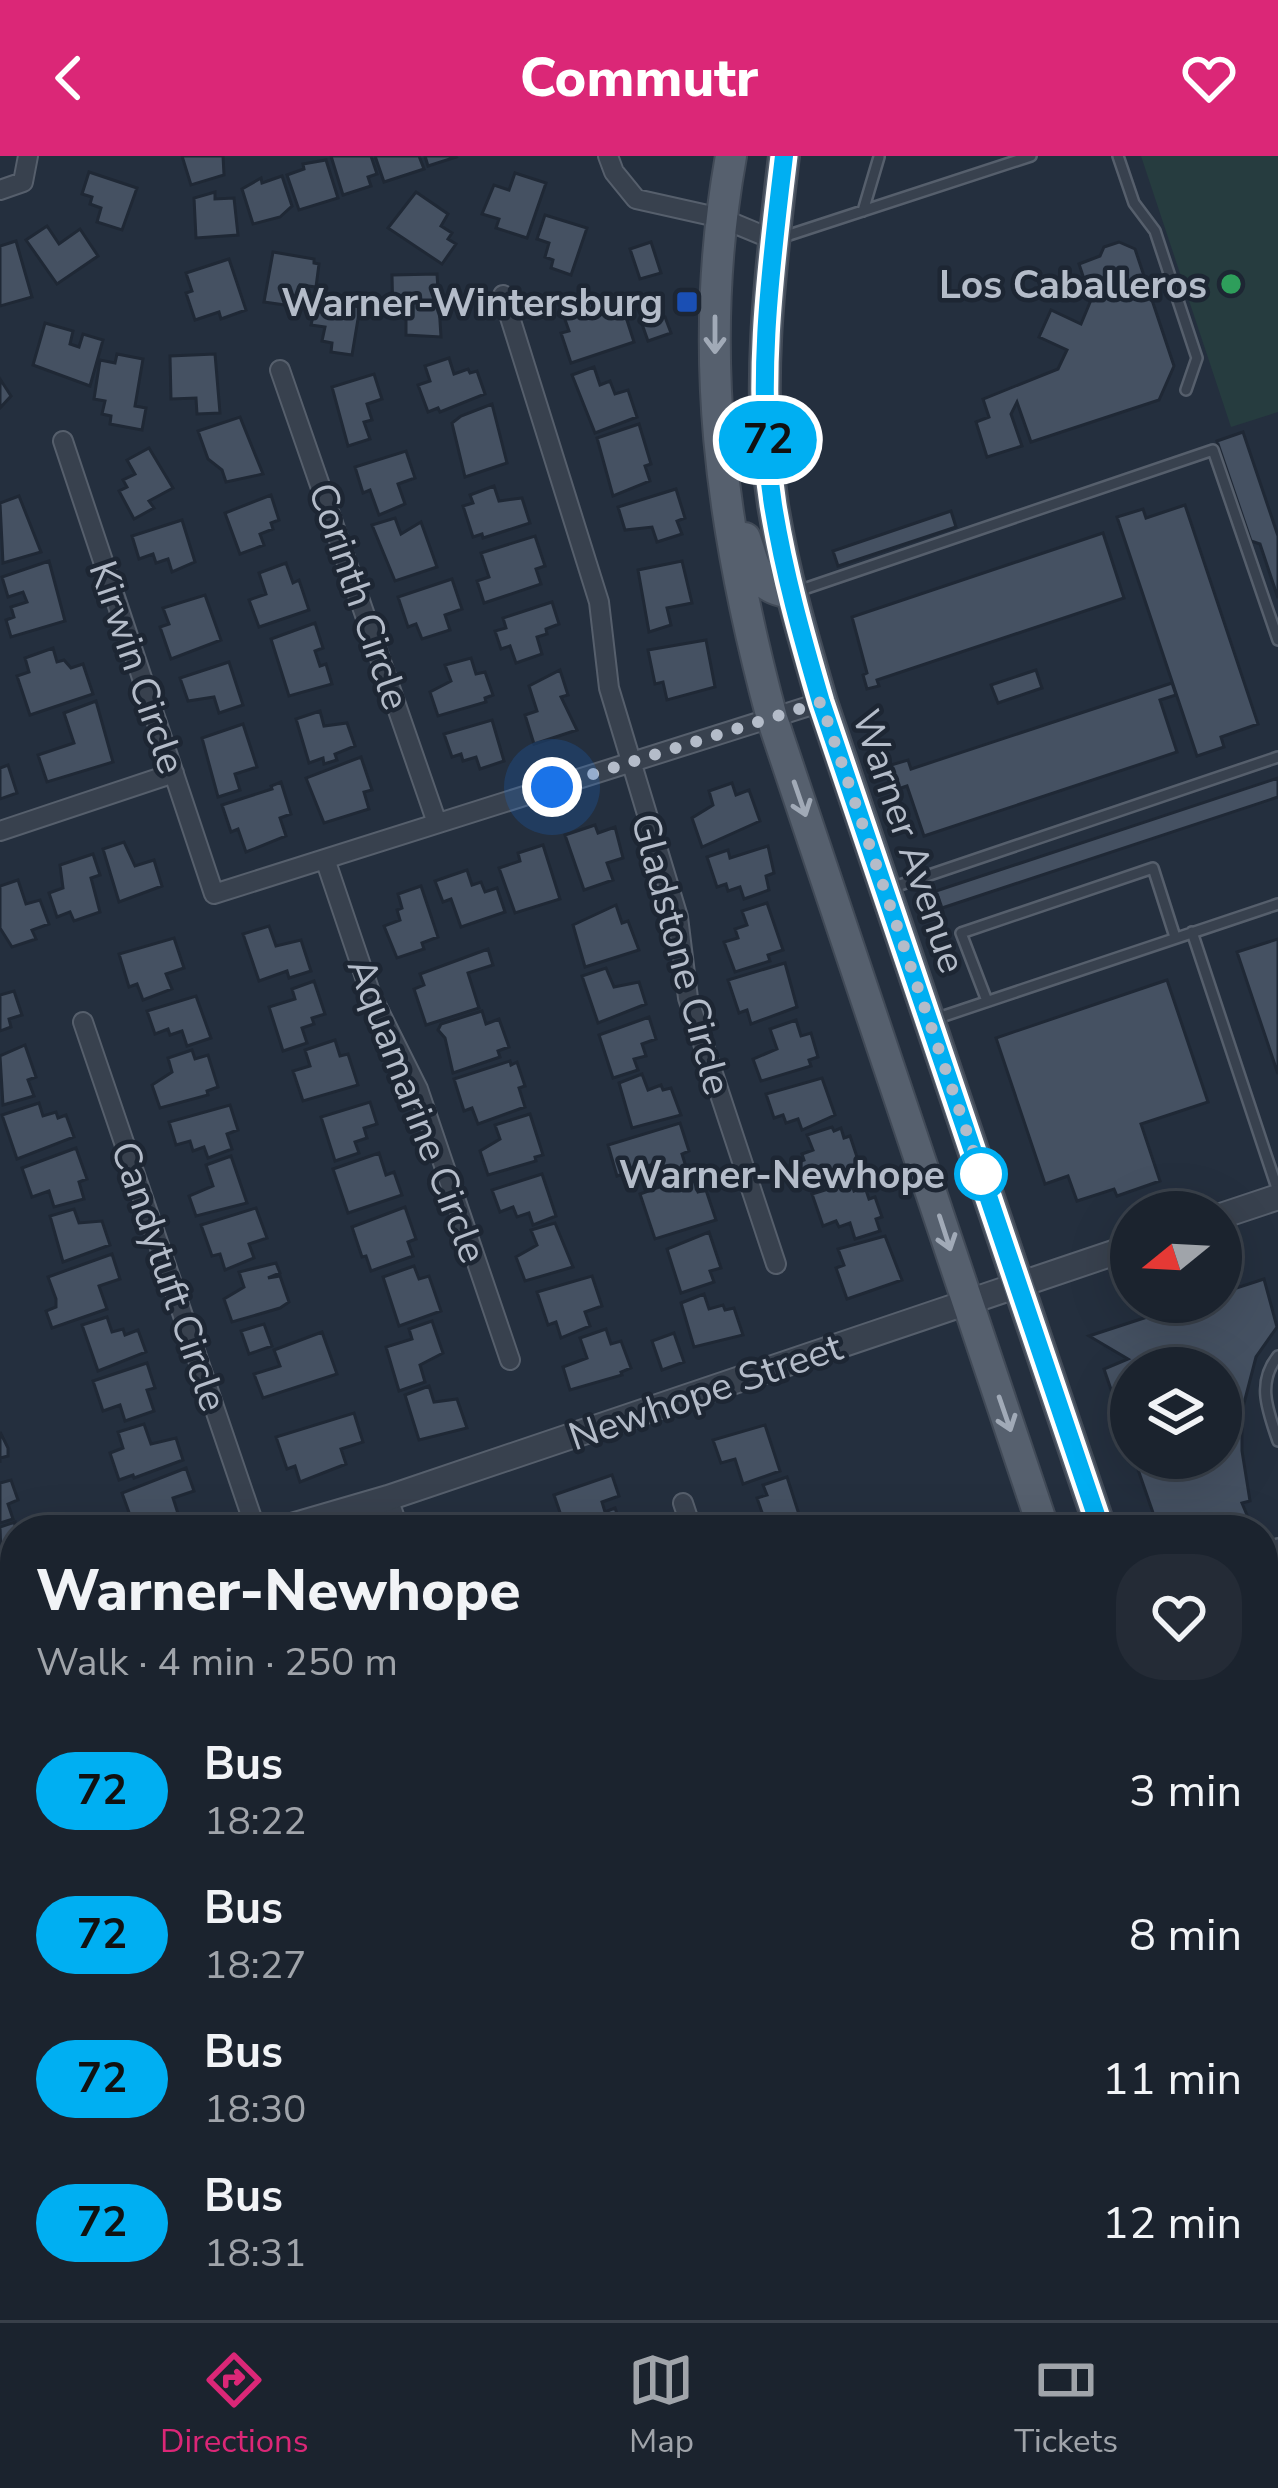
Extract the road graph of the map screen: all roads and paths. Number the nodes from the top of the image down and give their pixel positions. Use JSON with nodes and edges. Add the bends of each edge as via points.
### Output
{"nodes":[{"id":1,"x":28,"y":156,"type":"edge"},
{"id":2,"x":608,"y":156,"type":"edge"},
{"id":3,"x":731,"y":156,"type":"edge"},
{"id":4,"x":784,"y":156,"type":"edge"},
{"id":5,"x":979,"y":156,"type":"edge"},
{"id":6,"x":1031,"y":156,"type":"edge"},
{"id":7,"x":1118,"y":156,"type":"edge"},
{"id":8,"x":879,"y":157,"type":"edge"},
{"id":9,"x":983,"y":172,"type":"junction"},
{"id":10,"x":0,"y":190,"type":"edge"},
{"id":11,"x":863,"y":211,"type":"junction"},
{"id":12,"x":721,"y":218,"type":"junction"},
{"id":13,"x":774,"y":240,"type":"junction"},
{"id":14,"x":503,"y":295,"type":"dead end"},
{"id":15,"x":280,"y":370,"type":"dead end"},
{"id":16,"x":1186,"y":390,"type":"dead end"},
{"id":17,"x":63,"y":441,"type":"dead end"},
{"id":18,"x":720,"y":464,"type":"junction"},
{"id":19,"x":790,"y":593,"type":"junction"},
{"id":20,"x":1278,"y":640,"type":"edge"},
{"id":21,"x":821,"y":702,"type":"junction"},
{"id":22,"x":772,"y":718,"type":"junction"},
{"id":23,"x":1278,"y":757,"type":"edge"},
{"id":24,"x":628,"y":763,"type":"junction"},
{"id":25,"x":174,"y":773,"type":"junction"},
{"id":26,"x":437,"y":823,"type":"junction"},
{"id":27,"x":0,"y":831,"type":"edge"},
{"id":28,"x":326,"y":859,"type":"junction"},
{"id":29,"x":886,"y":890,"type":"junction"},
{"id":30,"x":1278,"y":904,"type":"edge"},
{"id":31,"x":1192,"y":932,"type":"junction"},
{"id":32,"x":1175,"y":938,"type":"junction"},
{"id":33,"x":987,"y":1001,"type":"junction"},
{"id":34,"x":930,"y":1020,"type":"junction"},
{"id":35,"x":83,"y":1022,"type":"dead end"},
{"id":36,"x":1278,"y":1194,"type":"edge"},
{"id":37,"x":1242,"y":1208,"type":"edge"},
{"id":38,"x":1110,"y":1254,"type":"edge"},
{"id":39,"x":776,"y":1264,"type":"dead end"},
{"id":40,"x":1019,"y":1286,"type":"junction"},
{"id":41,"x":968,"y":1303,"type":"junction"},
{"id":42,"x":1278,"y":1356,"type":"edge"},
{"id":43,"x":510,"y":1360,"type":"dead end"},
{"id":44,"x":1278,"y":1441,"type":"edge"},
{"id":45,"x":388,"y":1498,"type":"junction"},
{"id":46,"x":683,"y":1503,"type":"dead end"},
{"id":47,"x":251,"y":1515,"type":"edge"},
{"id":48,"x":330,"y":1515,"type":"edge"},
{"id":49,"x":394,"y":1515,"type":"edge"},
{"id":50,"x":687,"y":1515,"type":"edge"},
{"id":51,"x":1039,"y":1515,"type":"edge"},
{"id":52,"x":1096,"y":1515,"type":"edge"}],
"edges":[{"from":1,"to":10,"type":"street","via":[[23,182]]},
{"from":2,"to":12,"type":"street","via":[[636,199]]},
{"from":3,"to":12,"type":"main road"},
{"from":4,"to":13,"type":"main road","name":"Warner Avenue"},
{"from":5,"to":9,"type":"lane"},
{"from":6,"to":9,"type":"lane"},
{"from":7,"to":16,"type":"lane","via":[[1134,202],[1155,231],[1197,358]]},
{"from":8,"to":11,"type":"lane"},
{"from":9,"to":11,"type":"lane"},
{"from":11,"to":13,"type":"lane"},
{"from":12,"to":13,"type":"street"},
{"from":12,"to":18,"type":"main road","one_way":true},
{"from":13,"to":19,"type":"main road","name":"Warner Avenue","via":[[765,404]]},
{"from":14,"to":24,"type":"street","name":"Gladstone Circle","via":[[599,602]]},
{"from":15,"to":26,"type":"street","name":"Corinth Circle"},
{"from":17,"to":25,"type":"street","name":"Kirwin Circle"},
{"from":18,"to":19,"type":"main road","via":[[760,582]]},
{"from":18,"to":22,"type":"main road","via":[[731,550]]},
{"from":19,"to":20,"type":"lane","via":[[1214,450]]},
{"from":19,"to":21,"type":"main road","name":"Warner Avenue"},
{"from":21,"to":22,"type":"street"},
{"from":21,"to":29,"type":"main road","name":"Warner Avenue"},
{"from":22,"to":24,"type":"street"},
{"from":22,"to":41,"type":"main road","one_way":true},
{"from":23,"to":29,"type":"lane"},
{"from":24,"to":26,"type":"street"},
{"from":24,"to":39,"type":"street","name":"Gladstone Circle","via":[[678,917],[688,998]]},
{"from":25,"to":27,"type":"street"},
{"from":25,"to":28,"type":"street","name":"Kirwin Circle","via":[[214,893]]},
{"from":26,"to":28,"type":"street"},
{"from":28,"to":43,"type":"street","name":"Aquamarine Circle","via":[[371,995],[418,1089]]},
{"from":29,"to":34,"type":"main road","name":"Warner Avenue"},
{"from":30,"to":31,"type":"lane"},
{"from":31,"to":32,"type":"lane"},
{"from":31,"to":36,"type":"lane"},
{"from":32,"to":33,"type":"lane"},
{"from":32,"to":33,"type":"lane","via":[[1153,868],[961,933]]},
{"from":33,"to":34,"type":"lane"},
{"from":34,"to":40,"type":"main road","name":"Warner Avenue"},
{"from":35,"to":47,"type":"street","name":"Candytuft Circle"},
{"from":36,"to":37,"type":"street"},
{"from":38,"to":40,"type":"street","name":"Newhope Street"},
{"from":40,"to":41,"type":"street","name":"Newhope Street"},
{"from":40,"to":52,"type":"main road","name":"Warner Avenue"},
{"from":41,"to":45,"type":"street","name":"Newhope Street"},
{"from":41,"to":51,"type":"main road","one_way":true},
{"from":42,"to":44,"type":"lane","via":[[1265,1389]]},
{"from":45,"to":48,"type":"street","name":"Newhope Street"},
{"from":45,"to":49,"type":"street"},
{"from":46,"to":50,"type":"street"}]}
